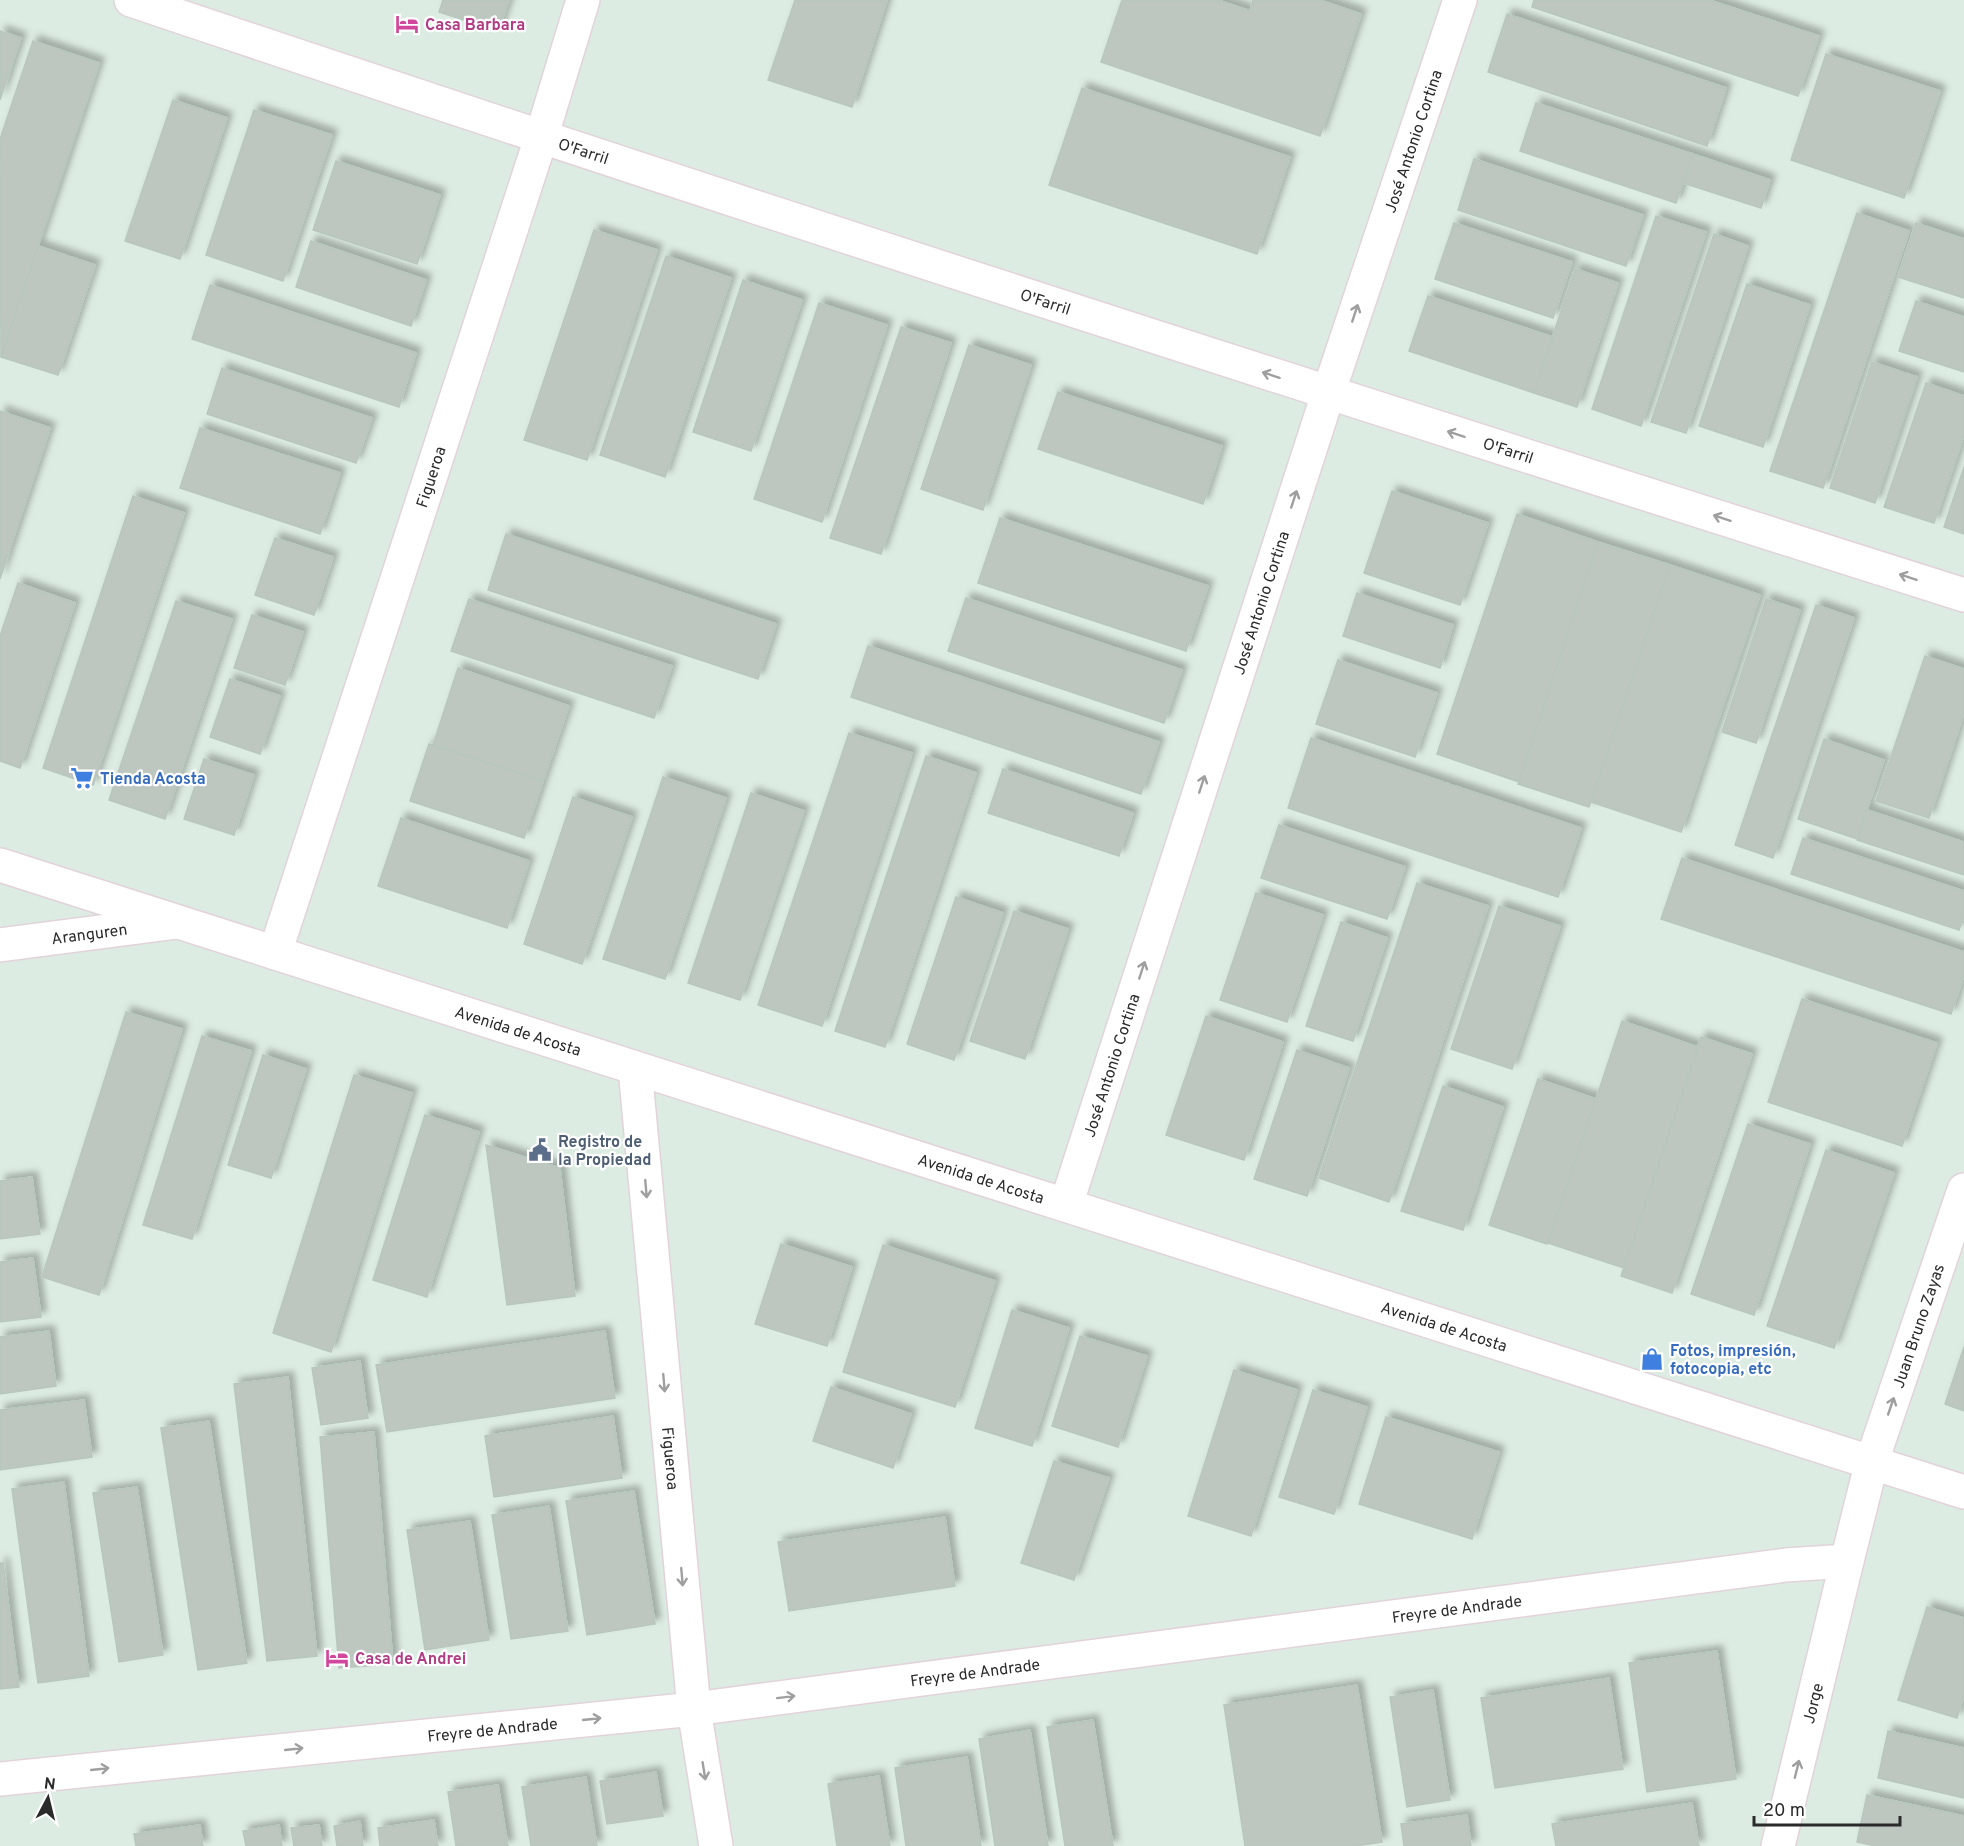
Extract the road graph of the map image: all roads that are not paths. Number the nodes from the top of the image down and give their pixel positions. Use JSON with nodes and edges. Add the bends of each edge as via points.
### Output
{"nodes":[{"id":1,"x":131,"y":0,"type":"edge"},
{"id":2,"x":583,"y":0,"type":"edge"},
{"id":3,"x":1460,"y":0,"type":"edge"},
{"id":4,"x":542,"y":138,"type":"junction"},
{"id":5,"x":1328,"y":394,"type":"junction"},
{"id":6,"x":1964,"y":595,"type":"edge"},
{"id":7,"x":0,"y":865,"type":"edge"},
{"id":8,"x":177,"y":922,"type":"junction"},
{"id":9,"x":0,"y":945,"type":"edge"},
{"id":10,"x":275,"y":953,"type":"junction"},
{"id":11,"x":635,"y":1068,"type":"junction"},
{"id":12,"x":1964,"y":1190,"type":"edge"},
{"id":13,"x":1066,"y":1205,"type":"junction"},
{"id":14,"x":1872,"y":1461,"type":"junction"},
{"id":15,"x":1964,"y":1492,"type":"edge"},
{"id":16,"x":1847,"y":1561,"type":"junction"},
{"id":17,"x":694,"y":1709,"type":"junction"},
{"id":18,"x":0,"y":1779,"type":"edge"},
{"id":19,"x":716,"y":1846,"type":"edge"},
{"id":20,"x":1778,"y":1846,"type":"edge"}],
"edges":[{"from":1,"to":4,"type":"street","name":"O'Farril"},
{"from":2,"to":4,"type":"street","name":"Figueroa"},
{"from":5,"to":3,"type":"street","name":"José Antonio Cortina","one_way":true},
{"from":5,"to":4,"type":"street","name":"O'Farril","one_way":true},
{"from":4,"to":10,"type":"street","name":"Figueroa"},
{"from":6,"to":5,"type":"street","name":"O'Farril","one_way":true},
{"from":13,"to":5,"type":"street","name":"José Antonio Cortina","one_way":true},
{"from":7,"to":8,"type":"street","name":"Avenida de Acosta"},
{"from":8,"to":9,"type":"street","name":"Aranguren"},
{"from":8,"to":10,"type":"street","name":"Avenida de Acosta"},
{"from":10,"to":11,"type":"street","name":"Avenida de Acosta"},
{"from":11,"to":13,"type":"street","name":"Avenida de Acosta"},
{"from":11,"to":17,"type":"street","name":"Figueroa","one_way":true},
{"from":14,"to":12,"type":"street","name":"Juan Bruno Zayas","one_way":true},
{"from":13,"to":14,"type":"street","name":"Avenida de Acosta"},
{"from":14,"to":15,"type":"street","name":"Avenida de Acosta"},
{"from":14,"to":16,"type":"street"},
{"from":17,"to":16,"type":"street","name":"Freyre de Andrade","one_way":true,"via":[[1762,1568]]},
{"from":20,"to":16,"type":"street","name":"Jorge","one_way":true},
{"from":18,"to":17,"type":"street","name":"Freyre de Andrade","one_way":true},
{"from":17,"to":19,"type":"street","name":"Figueroa","one_way":true}]}
